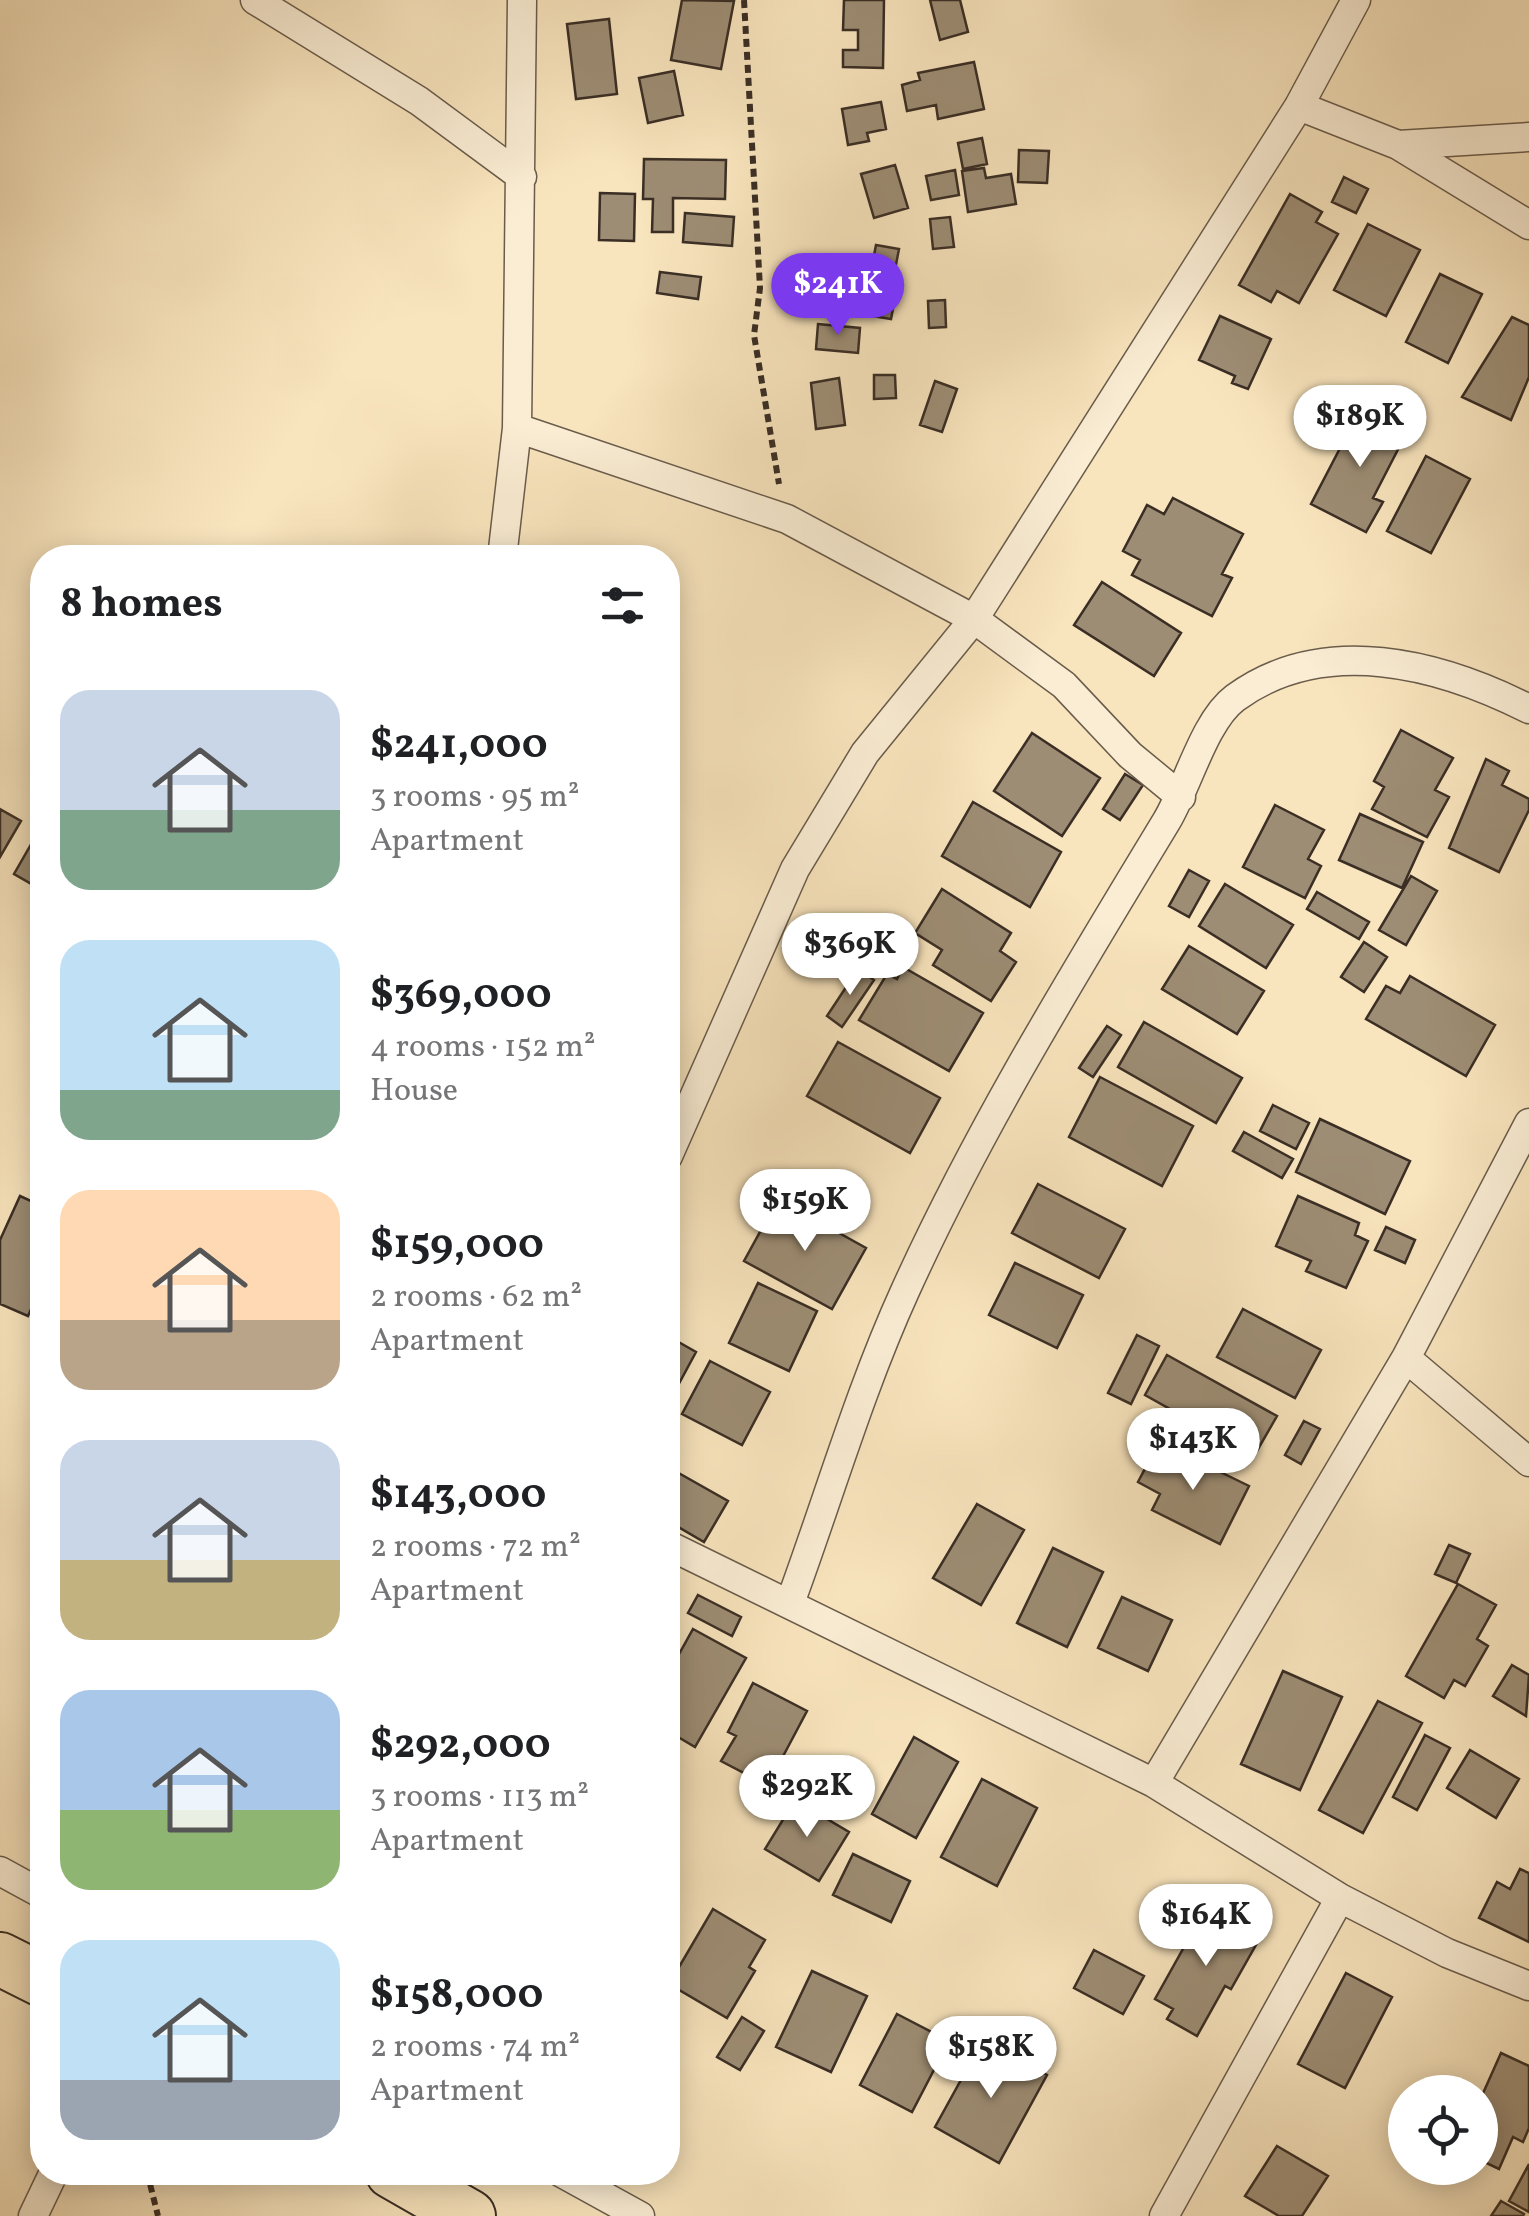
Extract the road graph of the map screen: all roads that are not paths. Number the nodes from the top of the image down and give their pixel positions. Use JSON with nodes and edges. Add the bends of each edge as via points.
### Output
{"nodes":[{"id":1,"x":255,"y":0,"type":"edge"},
{"id":2,"x":522,"y":0,"type":"edge"},
{"id":3,"x":1356,"y":0,"type":"edge"},
{"id":4,"x":1298,"y":106,"type":"junction"},
{"id":5,"x":1529,"y":137,"type":"edge"},
{"id":6,"x":1398,"y":145,"type":"junction"},
{"id":7,"x":522,"y":177,"type":"junction"},
{"id":8,"x":1529,"y":225,"type":"edge"},
{"id":9,"x":516,"y":428,"type":"junction"},
{"id":10,"x":503,"y":545,"type":"edge"},
{"id":11,"x":974,"y":619,"type":"junction"},
{"id":12,"x":1529,"y":708,"type":"edge"},
{"id":13,"x":1181,"y":797,"type":"junction"},
{"id":14,"x":1529,"y":1123,"type":"edge"},
{"id":15,"x":680,"y":1129,"type":"edge"},
{"id":16,"x":1406,"y":1358,"type":"junction"},
{"id":17,"x":1529,"y":1462,"type":"edge"},
{"id":18,"x":680,"y":1551,"type":"edge"},
{"id":19,"x":790,"y":1604,"type":"junction"},
{"id":20,"x":1154,"y":1782,"type":"junction"},
{"id":21,"x":0,"y":1871,"type":"edge"},
{"id":22,"x":30,"y":1887,"type":"edge"},
{"id":23,"x":1340,"y":1898,"type":"junction"},
{"id":24,"x":0,"y":1959,"type":"edge"},
{"id":25,"x":30,"y":1974,"type":"edge"},
{"id":26,"x":1529,"y":1986,"type":"edge"},
{"id":27,"x":48,"y":2185,"type":"edge"},
{"id":28,"x":415,"y":2185,"type":"edge"},
{"id":29,"x":584,"y":2185,"type":"edge"},
{"id":30,"x":33,"y":2216,"type":"edge"},
{"id":31,"x":469,"y":2216,"type":"edge"},
{"id":32,"x":640,"y":2216,"type":"edge"},
{"id":33,"x":1164,"y":2216,"type":"edge"}],
"edges":[{"from":1,"to":7,"type":"street","via":[[418,101]]},
{"from":2,"to":7,"type":"street"},
{"from":3,"to":4,"type":"street"},
{"from":4,"to":6,"type":"street"},
{"from":4,"to":11,"type":"street"},
{"from":5,"to":6,"type":"street"},
{"from":6,"to":8,"type":"street"},
{"from":7,"to":9,"type":"street"},
{"from":9,"to":10,"type":"street"},
{"from":9,"to":11,"type":"street","via":[[787,519]]},
{"from":11,"to":13,"type":"street","via":[[1064,684],[1130,756]]},
{"from":11,"to":15,"type":"street","via":[[865,753],[795,869]]},
{"from":12,"to":13,"type":"street","via":[[1422,665],[1388,661],[1287,671],[1232,700]]},
{"from":13,"to":19,"type":"street","via":[[998,1102],[904,1294]]},
{"from":14,"to":16,"type":"street"},
{"from":16,"to":17,"type":"street"},
{"from":16,"to":20,"type":"street"},
{"from":18,"to":19,"type":"street"},
{"from":19,"to":20,"type":"street"},
{"from":20,"to":23,"type":"street"},
{"from":21,"to":22,"type":"street"},
{"from":23,"to":26,"type":"street"},
{"from":23,"to":33,"type":"street"},
{"from":24,"to":25,"type":"highway"},
{"from":27,"to":30,"type":"street"},
{"from":28,"to":31,"type":"highway"},
{"from":29,"to":32,"type":"street"}]}
